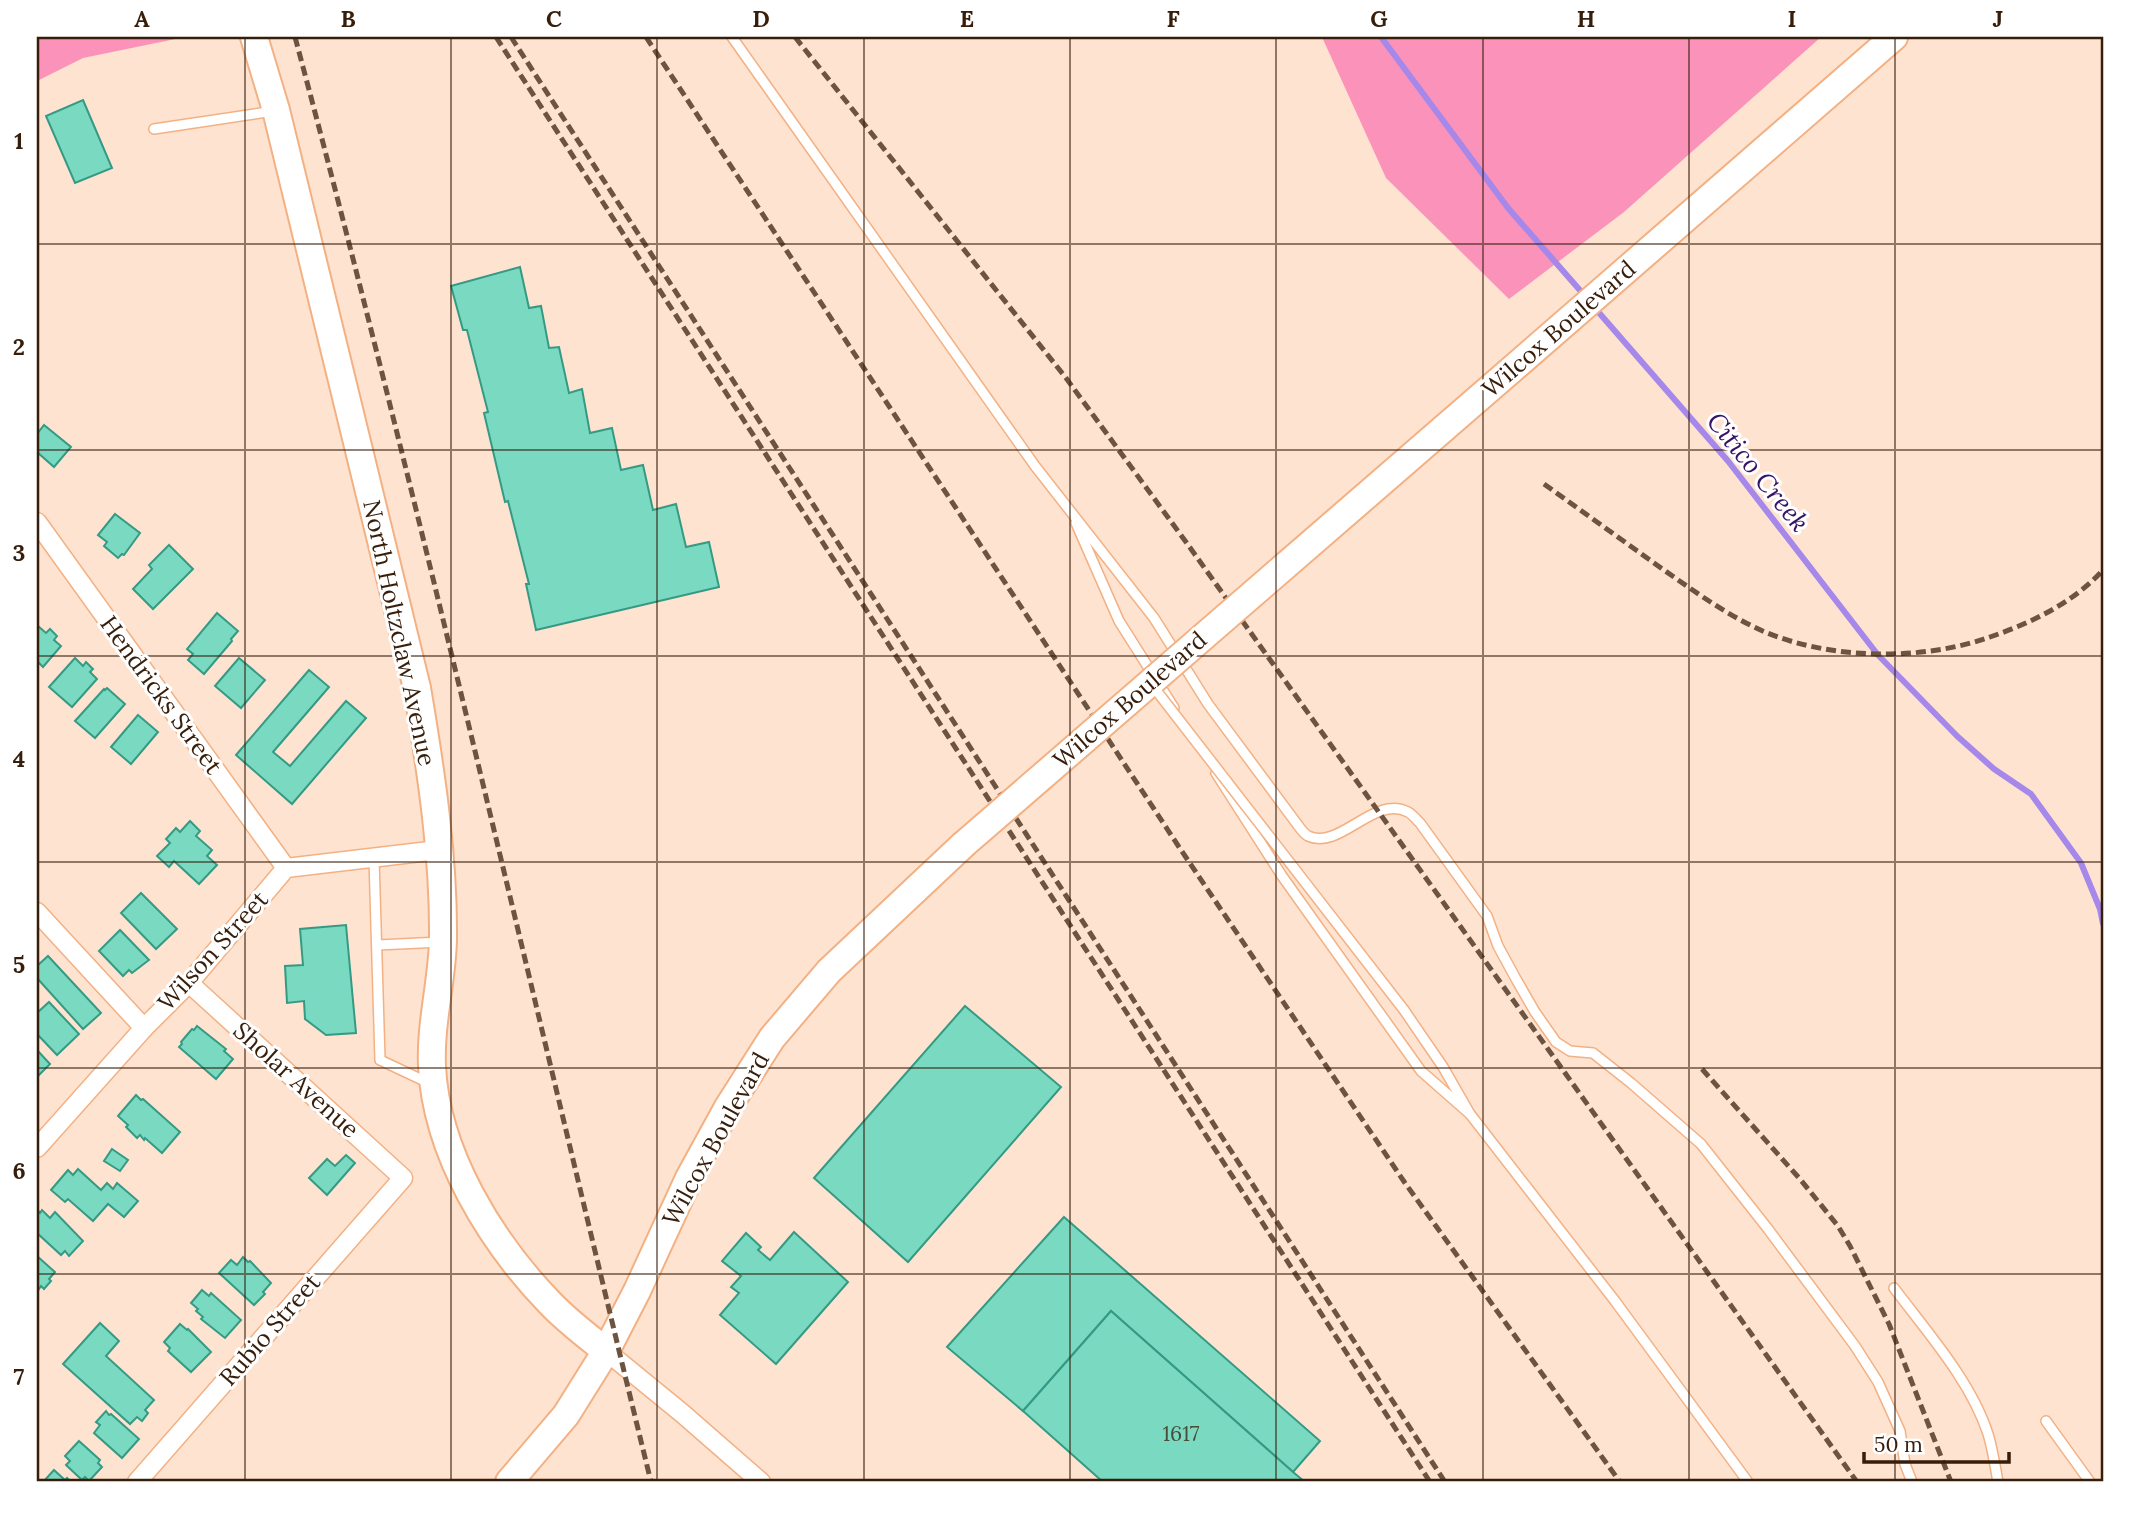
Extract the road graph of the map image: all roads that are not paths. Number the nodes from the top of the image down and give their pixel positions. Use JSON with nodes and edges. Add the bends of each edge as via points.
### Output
{"nodes":[{"id":1,"x":254,"y":37,"type":"edge"},
{"id":2,"x":732,"y":37,"type":"edge"},
{"id":3,"x":1894,"y":37,"type":"edge"},
{"id":4,"x":276,"y":110,"type":"junction"},
{"id":5,"x":154,"y":129,"type":"dead end"},
{"id":6,"x":1069,"y":509,"type":"junction"},
{"id":7,"x":37,"y":522,"type":"edge"},
{"id":8,"x":1150,"y":683,"type":"junction"},
{"id":9,"x":438,"y":850,"type":"junction"},
{"id":10,"x":374,"y":859,"type":"junction"},
{"id":11,"x":286,"y":868,"type":"junction"},
{"id":12,"x":37,"y":912,"type":"edge"},
{"id":13,"x":443,"y":942,"type":"junction"},
{"id":14,"x":377,"y":945,"type":"junction"},
{"id":15,"x":189,"y":982,"type":"junction"},
{"id":16,"x":144,"y":1027,"type":"junction"},
{"id":17,"x":433,"y":1085,"type":"junction"},
{"id":18,"x":1470,"y":1114,"type":"junction"},
{"id":19,"x":37,"y":1148,"type":"edge"},
{"id":20,"x":403,"y":1178,"type":"joint"},
{"id":21,"x":1894,"y":1288,"type":"dead end"},
{"id":22,"x":606,"y":1351,"type":"junction"},
{"id":23,"x":2046,"y":1421,"type":"dead end"},
{"id":24,"x":137,"y":1482,"type":"edge"},
{"id":25,"x":509,"y":1482,"type":"edge"},
{"id":26,"x":761,"y":1482,"type":"edge"},
{"id":27,"x":1748,"y":1482,"type":"edge"},
{"id":28,"x":1912,"y":1482,"type":"edge"},
{"id":29,"x":1998,"y":1482,"type":"edge"},
{"id":30,"x":2090,"y":1482,"type":"edge"}],
"edges":[{"from":1,"to":4,"type":"main road","name":"North Holtzclaw Avenue"},
{"from":2,"to":6,"type":"lane"},
{"from":3,"to":8,"type":"main road","name":"Wilcox Boulevard","bridge":true},
{"from":4,"to":5,"type":"lane"},
{"from":4,"to":9,"type":"main road","name":"North Holtzclaw Avenue","via":[[417,688]]},
{"from":6,"to":18,"type":"lane","via":[[1119,621],[1282,876],[1421,1071]]},
{"from":6,"to":28,"type":"lane","via":[[1154,618],[1208,704],[1307,836],[1334,835],[1394,808],[1409,812],[1487,916],[1516,979],[1556,1042],[1570,1051],[1593,1053],[1701,1144],[1872,1373],[1900,1431]]},
{"from":7,"to":11,"type":"street","name":"Hendricks Street"},
{"from":8,"to":18,"type":"lane","bridge":true,"via":[[1404,1010]]},
{"from":8,"to":22,"type":"main road","name":"Wilcox Boulevard","bridge":true,"via":[[963,845],[829,971],[772,1038],[689,1178]]},
{"from":9,"to":10,"type":"street","name":"Wilson Street"},
{"from":9,"to":13,"type":"main road","name":"North Holtzclaw Avenue"},
{"from":10,"to":11,"type":"street","name":"Wilson Street"},
{"from":10,"to":14,"type":"lane"},
{"from":11,"to":15,"type":"street","name":"Wilson Street"},
{"from":12,"to":16,"type":"street"},
{"from":13,"to":14,"type":"lane"},
{"from":13,"to":17,"type":"main road","name":"North Holtzclaw Avenue"},
{"from":14,"to":17,"type":"lane","via":[[380,1060]]},
{"from":15,"to":16,"type":"street","name":"Wilson Street"},
{"from":15,"to":20,"type":"street","name":"Sholar Avenue"},
{"from":16,"to":19,"type":"street","name":"Wilson Street"},
{"from":17,"to":22,"type":"main road","name":"North Holtzclaw Avenue","via":[[441,1124],[459,1169],[492,1231],[552,1305]]},
{"from":18,"to":27,"type":"lane"},
{"from":20,"to":24,"type":"street","name":"Rubio Street"},
{"from":21,"to":29,"type":"lane","via":[[1967,1391],[1988,1434]]},
{"from":22,"to":25,"type":"main road","name":"Wilcox Boulevard","via":[[566,1415]]},
{"from":22,"to":26,"type":"street"},
{"from":23,"to":30,"type":"lane"}]}
